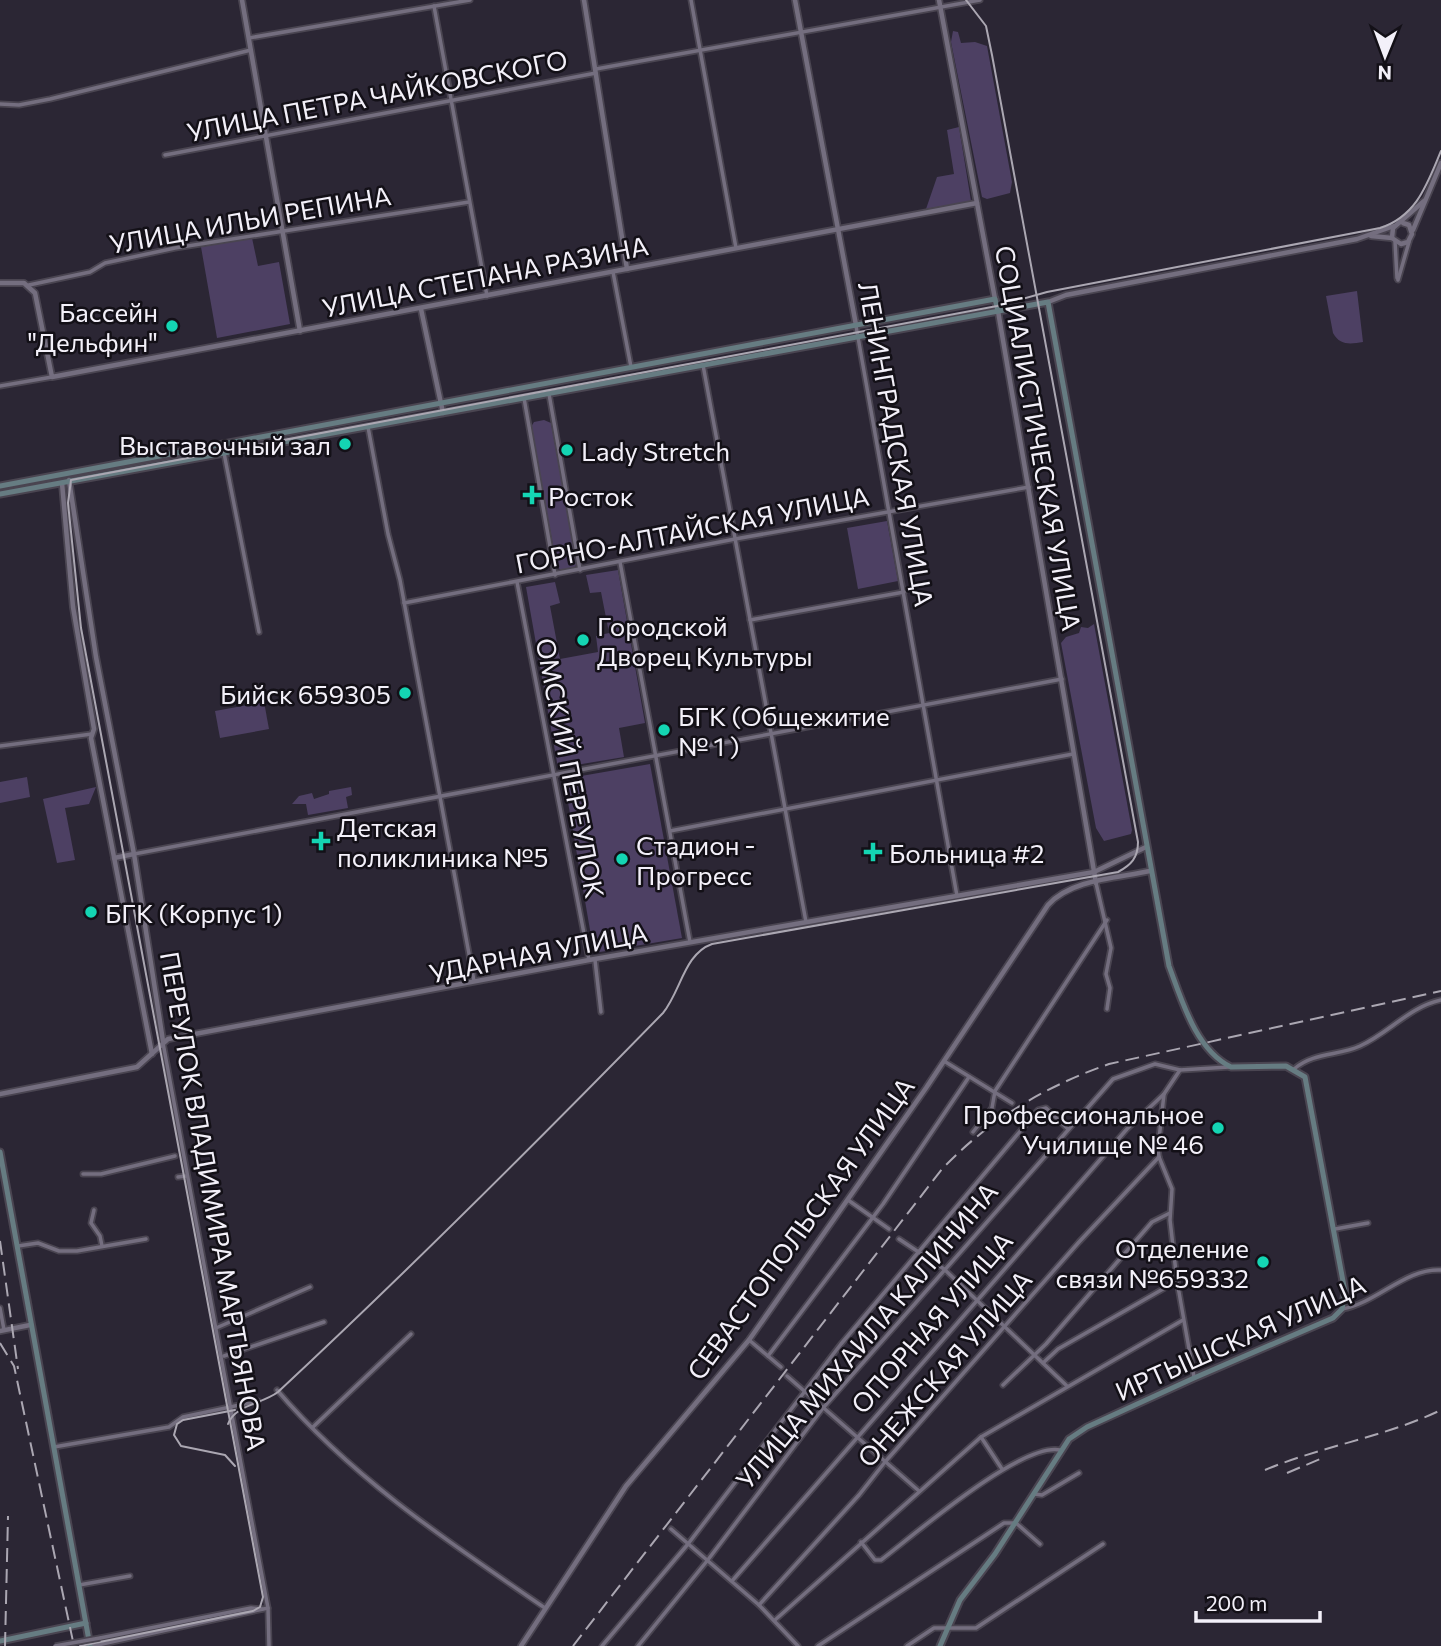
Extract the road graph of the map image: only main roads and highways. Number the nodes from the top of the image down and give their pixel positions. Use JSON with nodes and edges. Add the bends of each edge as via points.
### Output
{"nodes":[{"id":1,"x":998,"y":311,"type":"junction"},
{"id":2,"x":701,"y":354,"type":"junction"},
{"id":3,"x":703,"y":365,"type":"junction"},
{"id":4,"x":366,"y":417,"type":"junction"},
{"id":5,"x":368,"y":427,"type":"junction"},
{"id":6,"x":1,"y":486,"type":"edge"},
{"id":7,"x":2,"y":494,"type":"edge"},
{"id":8,"x":0,"y":1152,"type":"edge"},
{"id":9,"x":1342,"y":1309,"type":"joint"},
{"id":10,"x":86,"y":1623,"type":"junction"},
{"id":11,"x":0,"y":1641,"type":"edge"},
{"id":12,"x":91,"y":1646,"type":"edge"},
{"id":13,"x":940,"y":1646,"type":"edge"}],
"edges":[{"from":1,"to":2,"type":"main road","name":"СОЦИАЛИСТИЧЕСКАЯ УЛИЦА","via":[[995,299]]},
{"from":1,"to":3,"type":"main road"},
{"from":1,"to":9,"type":"main road","name":"СОЦИАЛИСТИЧЕСКАЯ УЛИЦА","via":[[1048,302],[1169,966],[1182,1003],[1203,1042],[1219,1059],[1231,1067],[1293,1069],[1307,1082],[1345,1286]]},
{"from":2,"to":3,"type":"main road"},
{"from":2,"to":4,"type":"main road"},
{"from":3,"to":5,"type":"main road"},
{"from":4,"to":5,"type":"main road"},
{"from":4,"to":6,"type":"main road"},
{"from":5,"to":7,"type":"main road"},
{"from":6,"to":7,"type":"main road"},
{"from":8,"to":10,"type":"main road"},
{"from":9,"to":13,"type":"main road","name":"ИРТЫШСКАЯ УЛИЦА","via":[[1326,1322],[1194,1378],[1069,1439],[960,1600]]},
{"from":10,"to":11,"type":"main road"},
{"from":10,"to":12,"type":"main road"}]}
